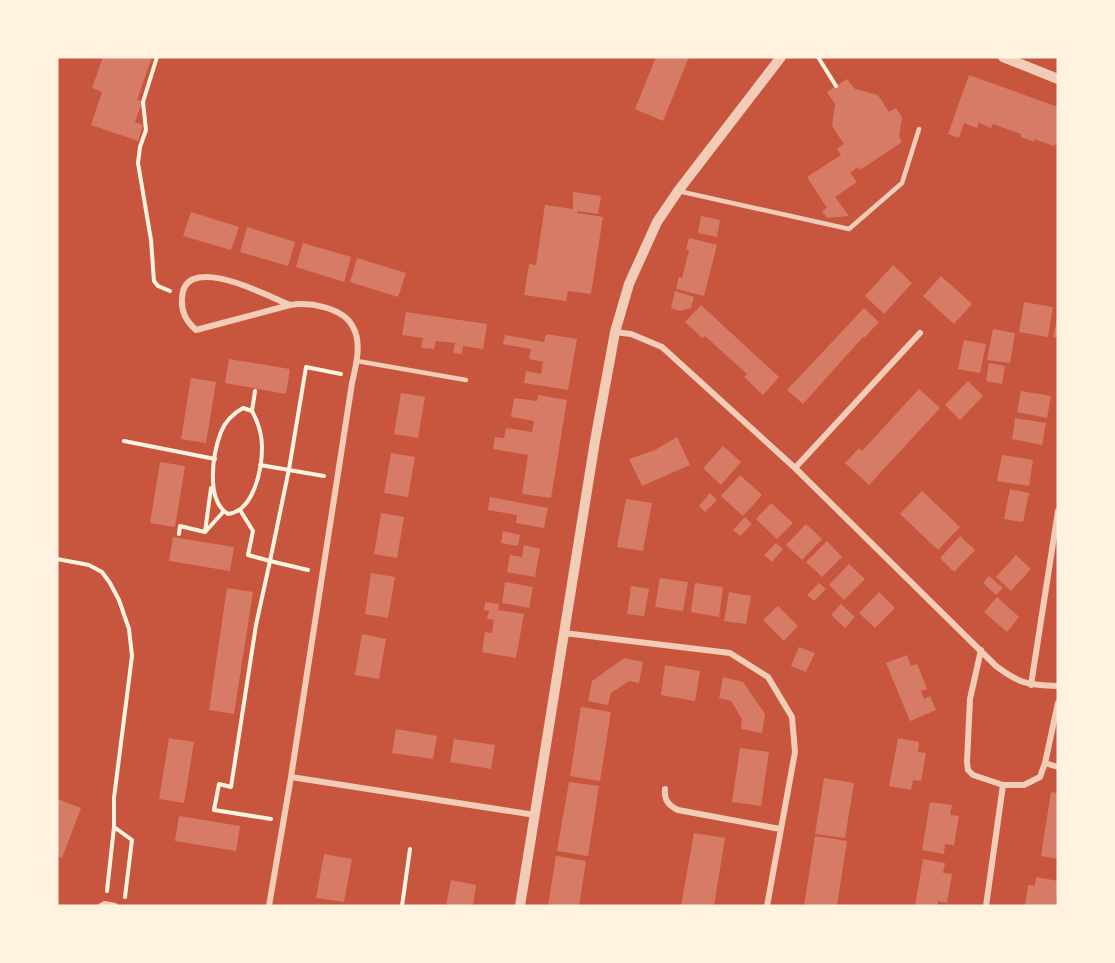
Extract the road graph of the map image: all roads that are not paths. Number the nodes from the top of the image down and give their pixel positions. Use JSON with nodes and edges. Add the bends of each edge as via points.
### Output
{"nodes":[{"id":1,"x":781,"y":57,"type":"edge"},
{"id":2,"x":1003,"y":57,"type":"edge"},
{"id":3,"x":1058,"y":79,"type":"edge"},
{"id":4,"x":919,"y":129,"type":"dead end"},
{"id":5,"x":678,"y":191,"type":"junction"},
{"id":6,"x":290,"y":305,"type":"junction"},
{"id":7,"x":615,"y":332,"type":"junction"},
{"id":8,"x":920,"y":333,"type":"dead end"},
{"id":9,"x":357,"y":361,"type":"junction"},
{"id":10,"x":466,"y":380,"type":"dead end"},
{"id":11,"x":795,"y":468,"type":"junction"},
{"id":12,"x":1058,"y":512,"type":"edge"},
{"id":13,"x":564,"y":633,"type":"junction"},
{"id":14,"x":981,"y":650,"type":"junction"},
{"id":15,"x":1031,"y":685,"type":"junction"},
{"id":16,"x":1058,"y":686,"type":"edge"},
{"id":17,"x":1058,"y":703,"type":"edge"},
{"id":18,"x":1045,"y":763,"type":"junction"},
{"id":19,"x":1058,"y":767,"type":"edge"},
{"id":20,"x":291,"y":777,"type":"junction"},
{"id":21,"x":1003,"y":785,"type":"junction"},
{"id":22,"x":665,"y":789,"type":"dead end"},
{"id":23,"x":535,"y":815,"type":"junction"},
{"id":24,"x":780,"y":829,"type":"junction"},
{"id":25,"x":103,"y":905,"type":"edge"},
{"id":26,"x":115,"y":906,"type":"edge"},
{"id":27,"x":268,"y":906,"type":"edge"},
{"id":28,"x":520,"y":906,"type":"edge"},
{"id":29,"x":767,"y":906,"type":"edge"},
{"id":30,"x":986,"y":906,"type":"edge"}],
"edges":[{"from":1,"to":5,"type":"street"},
{"from":2,"to":3,"type":"street"},
{"from":4,"to":5,"type":"lane","via":[[902,183],[849,229]]},
{"from":5,"to":7,"type":"street","via":[[657,222],[629,284]]},
{"from":6,"to":6,"type":"street","via":[[196,330],[182,313],[181,296],[186,285],[198,276],[212,276]]},
{"from":6,"to":9,"type":"street","via":[[306,303],[341,315],[353,326]]},
{"from":7,"to":11,"type":"street","via":[[662,347]]},
{"from":7,"to":13,"type":"street"},
{"from":8,"to":11,"type":"street"},
{"from":9,"to":10,"type":"lane"},
{"from":9,"to":20,"type":"street"},
{"from":11,"to":14,"type":"street"},
{"from":12,"to":15,"type":"street"},
{"from":13,"to":23,"type":"street"},
{"from":13,"to":24,"type":"street","via":[[730,653],[768,677],[792,717],[795,752]]},
{"from":14,"to":15,"type":"street","via":[[1014,679]]},
{"from":14,"to":21,"type":"street","via":[[970,699],[968,770]]},
{"from":15,"to":16,"type":"street"},
{"from":17,"to":18,"type":"street"},
{"from":18,"to":19,"type":"street"},
{"from":18,"to":21,"type":"street","via":[[1040,777],[1024,785]]},
{"from":20,"to":23,"type":"street"},
{"from":20,"to":27,"type":"street"},
{"from":21,"to":30,"type":"street"},
{"from":22,"to":24,"type":"street","via":[[664,798],[678,810]]},
{"from":23,"to":28,"type":"street"},
{"from":24,"to":29,"type":"street"},
{"from":25,"to":26,"type":"street"}]}
